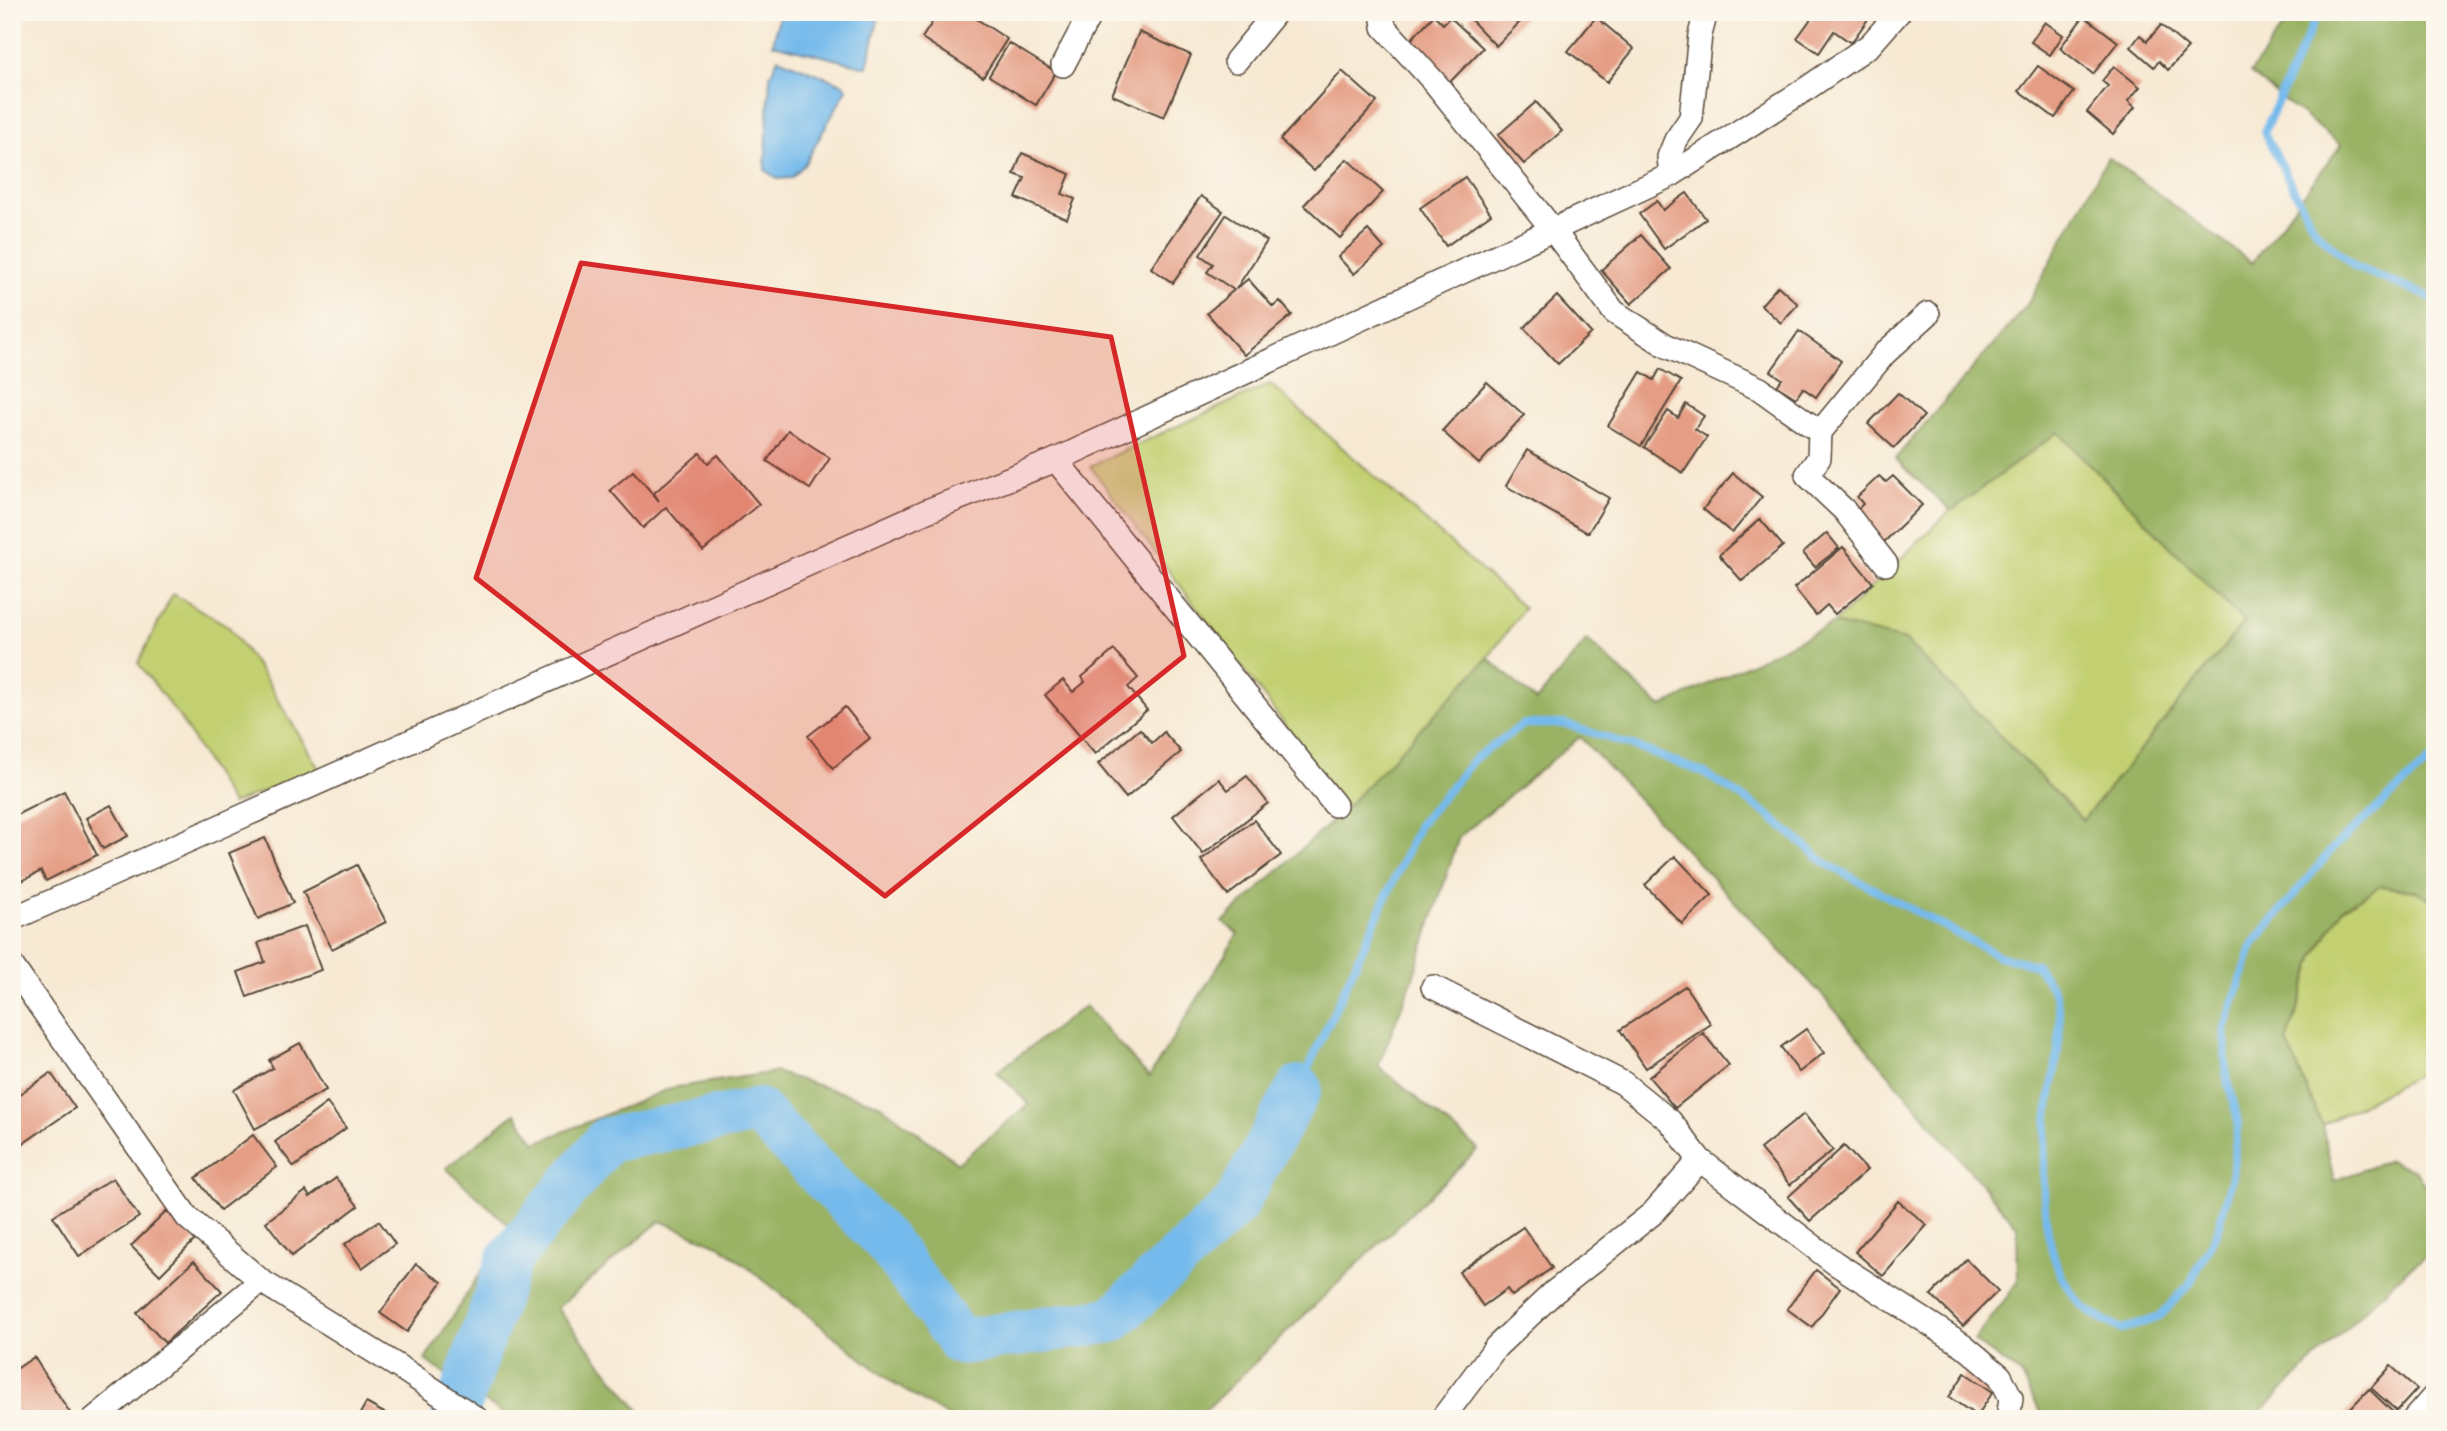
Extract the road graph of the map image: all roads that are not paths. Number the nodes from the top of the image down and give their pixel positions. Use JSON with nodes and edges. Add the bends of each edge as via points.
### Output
{"nodes":[{"id":1,"x":1091,"y":12,"type":"edge"},
{"id":2,"x":1276,"y":12,"type":"edge"},
{"id":3,"x":1382,"y":12,"type":"edge"},
{"id":4,"x":1706,"y":12,"type":"edge"},
{"id":5,"x":1899,"y":12,"type":"edge"},
{"id":6,"x":1236,"y":61,"type":"dead end"},
{"id":7,"x":1063,"y":65,"type":"dead end"},
{"id":8,"x":1671,"y":175,"type":"junction"},
{"id":9,"x":1553,"y":230,"type":"junction"},
{"id":10,"x":1928,"y":314,"type":"dead end"},
{"id":11,"x":1820,"y":432,"type":"junction"},
{"id":12,"x":1056,"y":460,"type":"junction"},
{"id":13,"x":1886,"y":564,"type":"dead end"},
{"id":14,"x":1335,"y":805,"type":"dead end"},
{"id":15,"x":12,"y":919,"type":"edge"},
{"id":16,"x":12,"y":967,"type":"edge"},
{"id":17,"x":1433,"y":987,"type":"dead end"},
{"id":18,"x":1700,"y":1160,"type":"junction"},
{"id":19,"x":261,"y":1282,"type":"junction"},
{"id":20,"x":2435,"y":1395,"type":"edge"},
{"id":21,"x":94,"y":1419,"type":"edge"},
{"id":22,"x":477,"y":1419,"type":"edge"},
{"id":23,"x":1442,"y":1419,"type":"edge"},
{"id":24,"x":2008,"y":1419,"type":"edge"},
{"id":25,"x":2414,"y":1419,"type":"edge"}],
"edges":[{"from":1,"to":7,"type":"street"},
{"from":2,"to":6,"type":"street"},
{"from":3,"to":9,"type":"street","via":[[1384,27]]},
{"from":4,"to":8,"type":"street","via":[[1691,118],[1670,157]]},
{"from":5,"to":8,"type":"street","via":[[1870,45]]},
{"from":8,"to":9,"type":"street"},
{"from":9,"to":11,"type":"street","via":[[1614,312],[1665,345],[1760,389]]},
{"from":9,"to":12,"type":"street"},
{"from":10,"to":11,"type":"street","via":[[1885,353]]},
{"from":11,"to":13,"type":"street","via":[[1819,458],[1807,475],[1844,510]]},
{"from":12,"to":14,"type":"street"},
{"from":12,"to":15,"type":"street","via":[[927,511]]},
{"from":16,"to":19,"type":"street","via":[[187,1217]]},
{"from":17,"to":18,"type":"street","via":[[1623,1083],[1670,1121]]},
{"from":18,"to":23,"type":"street","via":[[1653,1213],[1553,1293],[1496,1348]]},
{"from":18,"to":24,"type":"street","via":[[1835,1263],[1963,1345],[2000,1376],[2011,1398]]},
{"from":19,"to":21,"type":"street"},
{"from":19,"to":22,"type":"street"},
{"from":20,"to":25,"type":"street"}]}
